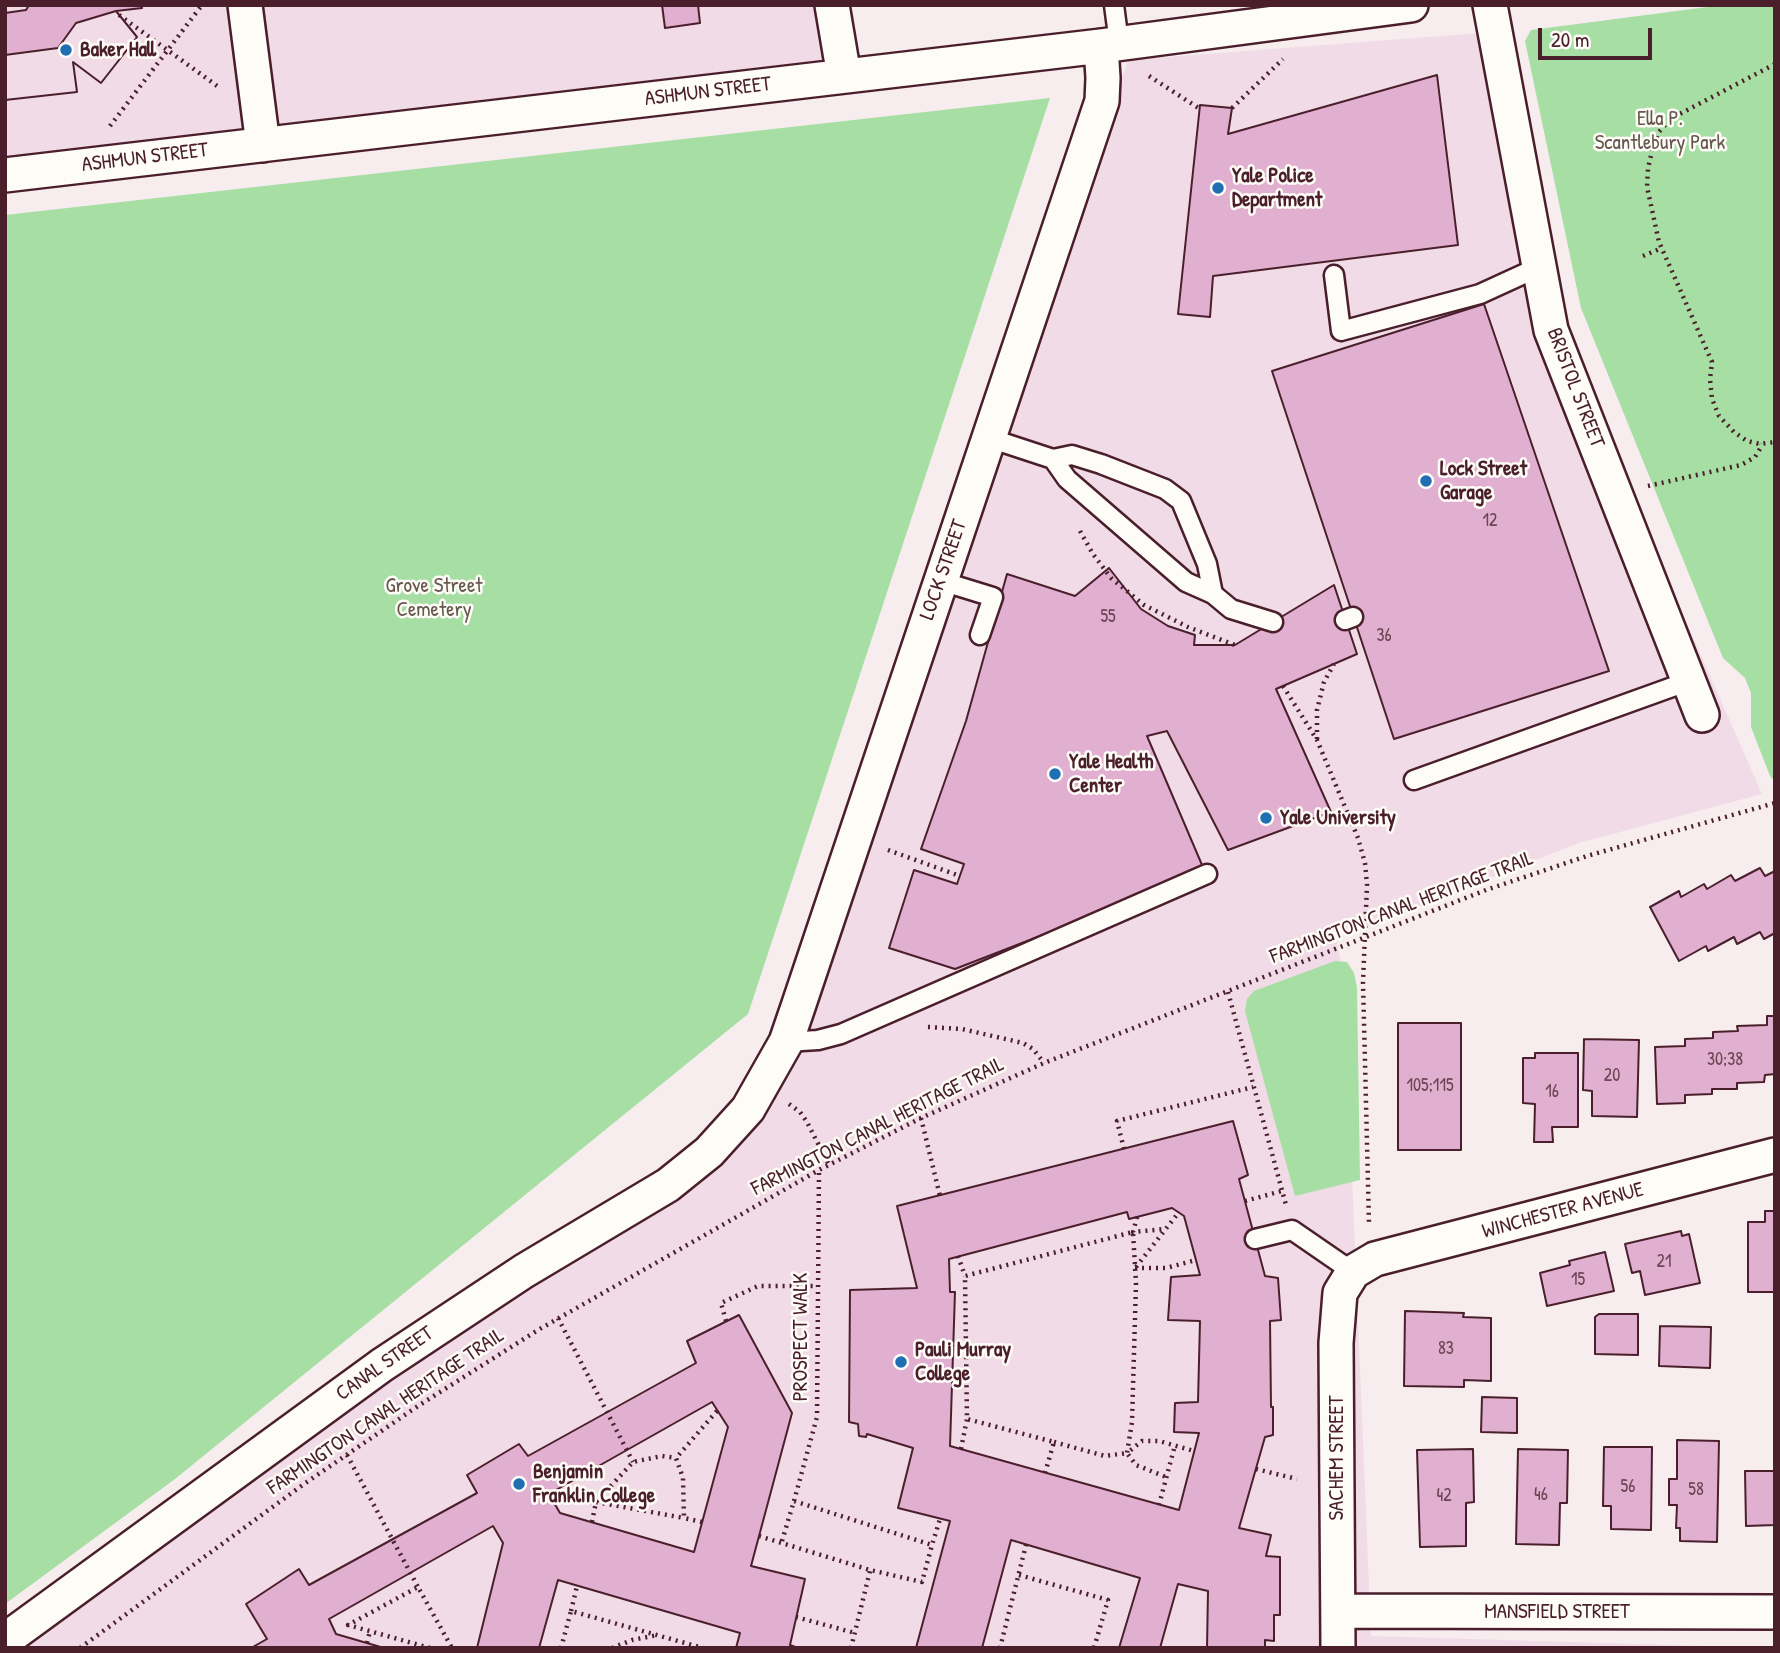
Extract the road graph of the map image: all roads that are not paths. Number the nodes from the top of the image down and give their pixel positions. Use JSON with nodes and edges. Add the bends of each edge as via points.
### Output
{"nodes":[{"id":1,"x":245,"y":5,"type":"edge"},
{"id":2,"x":832,"y":5,"type":"edge"},
{"id":3,"x":1114,"y":5,"type":"edge"},
{"id":4,"x":1411,"y":5,"type":"edge"},
{"id":5,"x":1490,"y":5,"type":"edge"},
{"id":6,"x":1110,"y":45,"type":"junction"},
{"id":7,"x":844,"y":76,"type":"junction"},
{"id":8,"x":263,"y":145,"type":"junction"},
{"id":9,"x":5,"y":175,"type":"edge"},
{"id":10,"x":1539,"y":267,"type":"junction"},
{"id":11,"x":1334,"y":275,"type":"dead end"},
{"id":12,"x":989,"y":438,"type":"junction"},
{"id":13,"x":1053,"y":459,"type":"junction"},
{"id":14,"x":941,"y":581,"type":"junction"},
{"id":15,"x":1213,"y":594,"type":"junction"},
{"id":16,"x":1273,"y":622,"type":"dead end"},
{"id":17,"x":980,"y":635,"type":"dead end"},
{"id":18,"x":1689,"y":681,"type":"junction"},
{"id":19,"x":1702,"y":715,"type":"dead end"},
{"id":20,"x":1414,"y":780,"type":"dead end"},
{"id":21,"x":1207,"y":874,"type":"dead end"},
{"id":22,"x":786,"y":1042,"type":"junction"},
{"id":23,"x":774,"y":1096,"type":"joint"},
{"id":24,"x":1775,"y":1155,"type":"edge"},
{"id":25,"x":1255,"y":1239,"type":"dead end"},
{"id":26,"x":1353,"y":1272,"type":"junction"},
{"id":27,"x":1338,"y":1611,"type":"junction"},
{"id":28,"x":1775,"y":1612,"type":"edge"},
{"id":29,"x":5,"y":1640,"type":"edge"},
{"id":30,"x":1338,"y":1648,"type":"edge"}],
"edges":[{"from":1,"to":8,"type":"street"},
{"from":2,"to":7,"type":"street"},
{"from":3,"to":6,"type":"lane"},
{"from":4,"to":6,"type":"street","name":"ASHMUN STREET"},
{"from":5,"to":10,"type":"street","name":"BRISTOL STREET"},
{"from":6,"to":7,"type":"street","name":"ASHMUN STREET"},
{"from":6,"to":12,"type":"street","name":"LOCK STREET","via":[[1102,100]]},
{"from":7,"to":8,"type":"street","name":"ASHMUN STREET"},
{"from":8,"to":9,"type":"street","name":"ASHMUN STREET"},
{"from":10,"to":11,"type":"lane","via":[[1480,294],[1341,331]]},
{"from":10,"to":18,"type":"street","name":"BRISTOL STREET","via":[[1551,330]]},
{"from":12,"to":13,"type":"lane"},
{"from":12,"to":14,"type":"street","name":"LOCK STREET"},
{"from":13,"to":15,"type":"lane","via":[[1067,479],[1186,582]]},
{"from":13,"to":15,"type":"lane","via":[[1072,455],[1165,488],[1181,502],[1207,564]]},
{"from":14,"to":17,"type":"lane","via":[[993,597]]},
{"from":14,"to":22,"type":"street","name":"LOCK STREET"},
{"from":15,"to":16,"type":"lane","via":[[1231,609]]},
{"from":18,"to":19,"type":"street","name":"BRISTOL STREET"},
{"from":18,"to":20,"type":"lane"},
{"from":21,"to":22,"type":"lane","via":[[841,1034]]},
{"from":22,"to":23,"type":"street","name":"LOCK STREET"},
{"from":23,"to":29,"type":"street","name":"CANAL STREET","via":[[668,1185],[524,1271],[382,1365]]},
{"from":24,"to":26,"type":"street","name":"WINCHESTER AVENUE","via":[[1376,1259]]},
{"from":25,"to":26,"type":"lane","via":[[1292,1230]]},
{"from":26,"to":27,"type":"street","name":"SACHEM STREET","via":[[1340,1293],[1336,1343]]},
{"from":27,"to":28,"type":"street","name":"MANSFIELD STREET"},
{"from":27,"to":30,"type":"street","name":"SACHEM STREET"}]}
